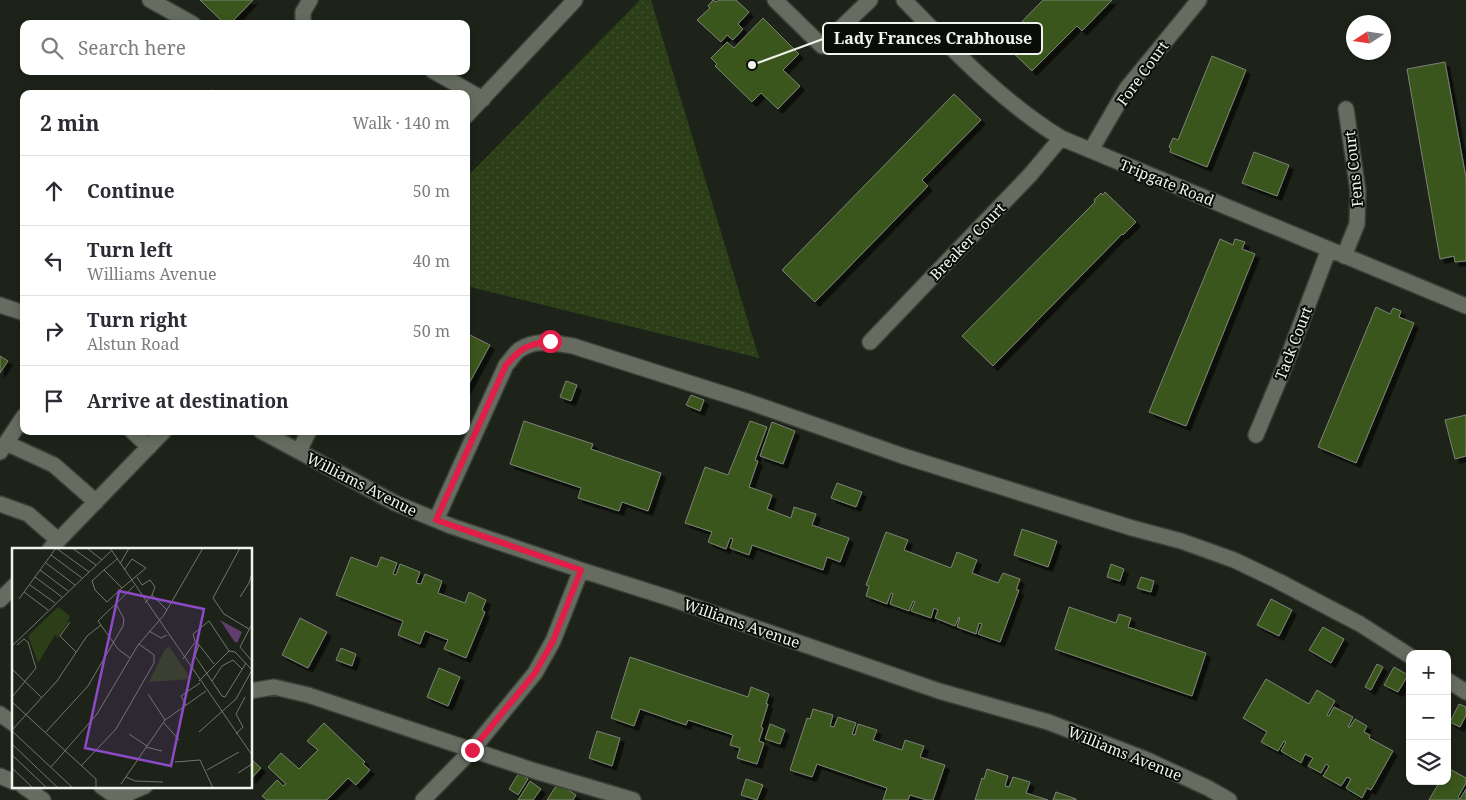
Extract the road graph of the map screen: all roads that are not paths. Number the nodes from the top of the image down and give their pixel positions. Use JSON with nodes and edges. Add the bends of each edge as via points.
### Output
{"nodes":[{"id":1,"x":150,"y":0,"type":"edge"},
{"id":2,"x":310,"y":0,"type":"edge"},
{"id":3,"x":575,"y":0,"type":"edge"},
{"id":4,"x":775,"y":0,"type":"edge"},
{"id":5,"x":870,"y":0,"type":"edge"},
{"id":6,"x":904,"y":0,"type":"edge"},
{"id":7,"x":1199,"y":0,"type":"edge"},
{"id":8,"x":186,"y":20,"type":"edge"},
{"id":9,"x":303,"y":20,"type":"edge"},
{"id":10,"x":440,"y":75,"type":"edge"},
{"id":11,"x":467,"y":90,"type":"edge"},
{"id":12,"x":470,"y":92,"type":"edge"},
{"id":13,"x":483,"y":99,"type":"junction"},
{"id":14,"x":1346,"y":109,"type":"dead end"},
{"id":15,"x":470,"y":112,"type":"edge"},
{"id":16,"x":1061,"y":138,"type":"junction"},
{"id":17,"x":1091,"y":150,"type":"junction"},
{"id":18,"x":1329,"y":249,"type":"junction"},
{"id":19,"x":1344,"y":256,"type":"junction"},
{"id":20,"x":0,"y":305,"type":"edge"},
{"id":21,"x":1466,"y":306,"type":"edge"},
{"id":22,"x":20,"y":312,"type":"edge"},
{"id":23,"x":870,"y":342,"type":"dead end"},
{"id":24,"x":20,"y":422,"type":"edge"},
{"id":25,"x":136,"y":435,"type":"edge"},
{"id":26,"x":160,"y":435,"type":"edge"},
{"id":27,"x":269,"y":435,"type":"edge"},
{"id":28,"x":307,"y":435,"type":"edge"},
{"id":29,"x":1256,"y":435,"type":"dead end"},
{"id":30,"x":149,"y":447,"type":"junction"},
{"id":31,"x":3,"y":448,"type":"edge"},
{"id":32,"x":299,"y":451,"type":"junction"},
{"id":33,"x":96,"y":502,"type":"junction"},
{"id":34,"x":0,"y":504,"type":"edge"},
{"id":35,"x":436,"y":520,"type":"junction"},
{"id":36,"x":54,"y":544,"type":"edge"},
{"id":37,"x":581,"y":570,"type":"junction"},
{"id":38,"x":12,"y":588,"type":"edge"},
{"id":39,"x":0,"y":600,"type":"edge"},
{"id":40,"x":1406,"y":654,"type":"edge"},
{"id":41,"x":1451,"y":683,"type":"edge"},
{"id":42,"x":252,"y":690,"type":"edge"},
{"id":43,"x":1466,"y":692,"type":"edge"},
{"id":44,"x":0,"y":714,"type":"edge"},
{"id":45,"x":12,"y":723,"type":"edge"},
{"id":46,"x":472,"y":750,"type":"junction"},
{"id":47,"x":0,"y":776,"type":"edge"},
{"id":48,"x":12,"y":781,"type":"edge"},
{"id":49,"x":25,"y":788,"type":"edge"},
{"id":50,"x":104,"y":788,"type":"edge"},
{"id":51,"x":142,"y":788,"type":"edge"},
{"id":52,"x":125,"y":798,"type":"edge"},
{"id":53,"x":43,"y":800,"type":"edge"},
{"id":54,"x":423,"y":800,"type":"edge"},
{"id":55,"x":634,"y":800,"type":"edge"},
{"id":56,"x":1228,"y":800,"type":"edge"}],
"edges":[{"from":1,"to":8,"type":"street"},
{"from":2,"to":9,"type":"street","via":[[303,12]]},
{"from":3,"to":13,"type":"street"},
{"from":4,"to":5,"type":"street","via":[[822,46]]},
{"from":6,"to":16,"type":"street","name":"Tripgate Road","via":[[1016,108]]},
{"from":7,"to":17,"type":"street","name":"Fore Court","via":[[1127,88]]},
{"from":10,"to":11,"type":"street"},
{"from":12,"to":13,"type":"street"},
{"from":13,"to":15,"type":"street"},
{"from":14,"to":19,"type":"street","name":"Fens Court","via":[[1358,191],[1358,224]]},
{"from":16,"to":17,"type":"street","name":"Tripgate Road"},
{"from":16,"to":23,"type":"street","name":"Breaker Court","via":[[1030,175]]},
{"from":17,"to":18,"type":"street","name":"Tripgate Road"},
{"from":18,"to":19,"type":"street","name":"Tripgate Road"},
{"from":18,"to":29,"type":"street","name":"Tack Court"},
{"from":19,"to":21,"type":"street","name":"Tripgate Road"},
{"from":20,"to":22,"type":"street"},
{"from":24,"to":31,"type":"street"},
{"from":25,"to":30,"type":"street"},
{"from":26,"to":30,"type":"street"},
{"from":27,"to":32,"type":"street","name":"Williams Avenue"},
{"from":28,"to":32,"type":"street"},
{"from":30,"to":33,"type":"street"},
{"from":31,"to":33,"type":"street","via":[[54,465]]},
{"from":32,"to":35,"type":"street","name":"Williams Avenue","via":[[395,503]]},
{"from":33,"to":36,"type":"street"},
{"from":34,"to":36,"type":"street","via":[[28,514]]},
{"from":35,"to":37,"type":"street","name":"Williams Avenue"},
{"from":35,"to":40,"type":"street","via":[[506,365],[519,350],[550,341],[749,402],[903,456],[1225,557],[1344,616]]},
{"from":37,"to":46,"type":"street","via":[[553,641],[535,673]]},
{"from":37,"to":56,"type":"street","name":"Williams Avenue","via":[[939,690],[1048,722],[1144,759]]},
{"from":38,"to":39,"type":"street"},
{"from":41,"to":43,"type":"street"},
{"from":42,"to":46,"type":"street","via":[[274,687],[308,695]]},
{"from":44,"to":45,"type":"street"},
{"from":46,"to":54,"type":"street"},
{"from":46,"to":55,"type":"street"},
{"from":47,"to":48,"type":"street"},
{"from":49,"to":53,"type":"street"},
{"from":50,"to":52,"type":"street"},
{"from":51,"to":52,"type":"street"}]}
